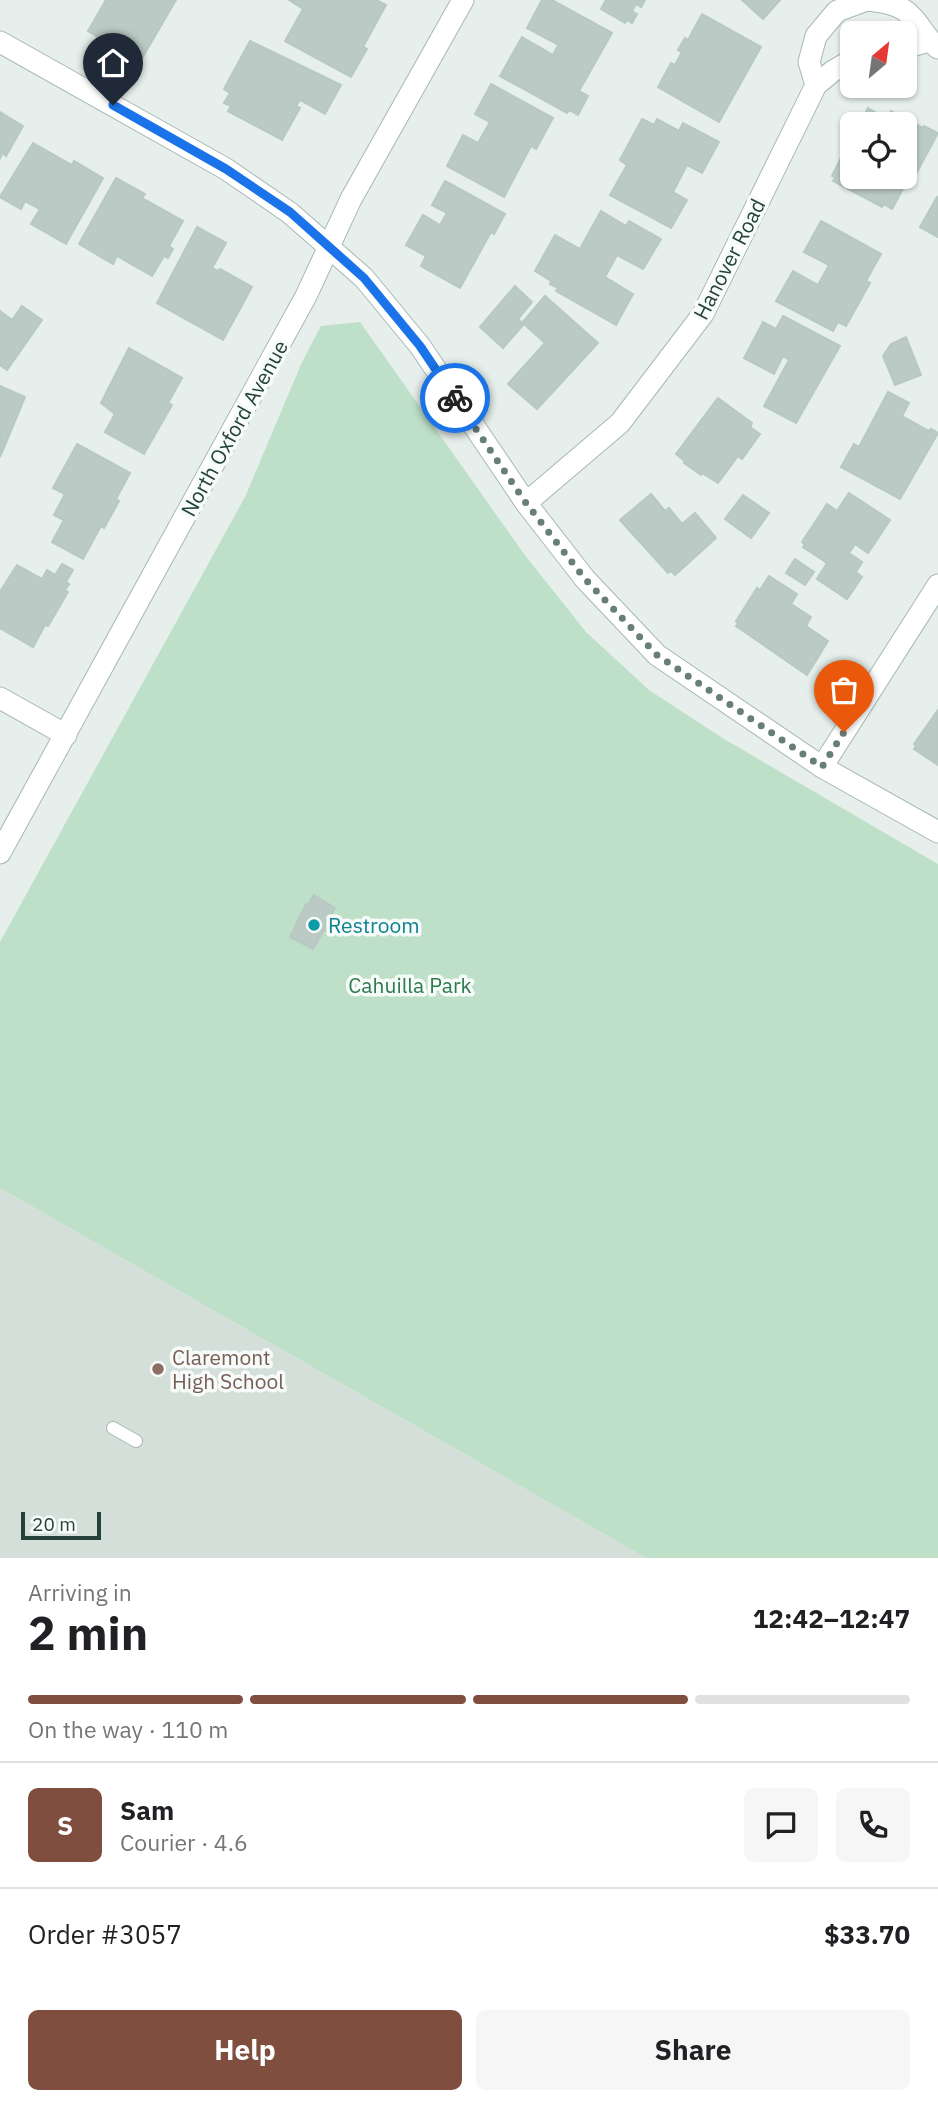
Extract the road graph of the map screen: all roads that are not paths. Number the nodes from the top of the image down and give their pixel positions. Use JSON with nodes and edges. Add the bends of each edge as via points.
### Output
{"nodes":[{"id":1,"x":463,"y":0,"type":"edge"},
{"id":2,"x":867,"y":0,"type":"edge"},
{"id":3,"x":0,"y":41,"type":"edge"},
{"id":4,"x":933,"y":44,"type":"edge"},
{"id":5,"x":840,"y":67,"type":"edge"},
{"id":6,"x":816,"y":85,"type":"junction"},
{"id":7,"x":329,"y":247,"type":"junction"},
{"id":8,"x":526,"y":503,"type":"junction"},
{"id":9,"x":938,"y":585,"type":"edge"},
{"id":10,"x":0,"y":698,"type":"edge"},
{"id":11,"x":66,"y":735,"type":"junction"},
{"id":12,"x":822,"y":767,"type":"junction"},
{"id":13,"x":938,"y":832,"type":"edge"},
{"id":14,"x":0,"y":853,"type":"edge"},
{"id":15,"x":113,"y":1428,"type":"dead end"},
{"id":16,"x":136,"y":1441,"type":"dead end"}],
"edges":[{"from":1,"to":7,"type":"street","name":"North Oxford Avenue","via":[[351,199]]},
{"from":2,"to":4,"type":"street","via":[[890,3],[911,15]]},
{"from":2,"to":6,"type":"street","via":[[837,11],[816,36],[809,62]]},
{"from":3,"to":7,"type":"street","via":[[226,169],[290,212]]},
{"from":5,"to":6,"type":"street"},
{"from":6,"to":8,"type":"street","name":"Hanover Road","via":[[704,314],[620,423]]},
{"from":7,"to":8,"type":"street","via":[[364,278],[420,346]]},
{"from":7,"to":11,"type":"street","name":"North Oxford Avenue"},
{"from":8,"to":12,"type":"street","via":[[585,579],[657,655]]},
{"from":9,"to":12,"type":"street"},
{"from":10,"to":11,"type":"street"},
{"from":11,"to":14,"type":"street","name":"North Oxford Avenue"},
{"from":12,"to":13,"type":"street"},
{"from":15,"to":16,"type":"lane"}]}
